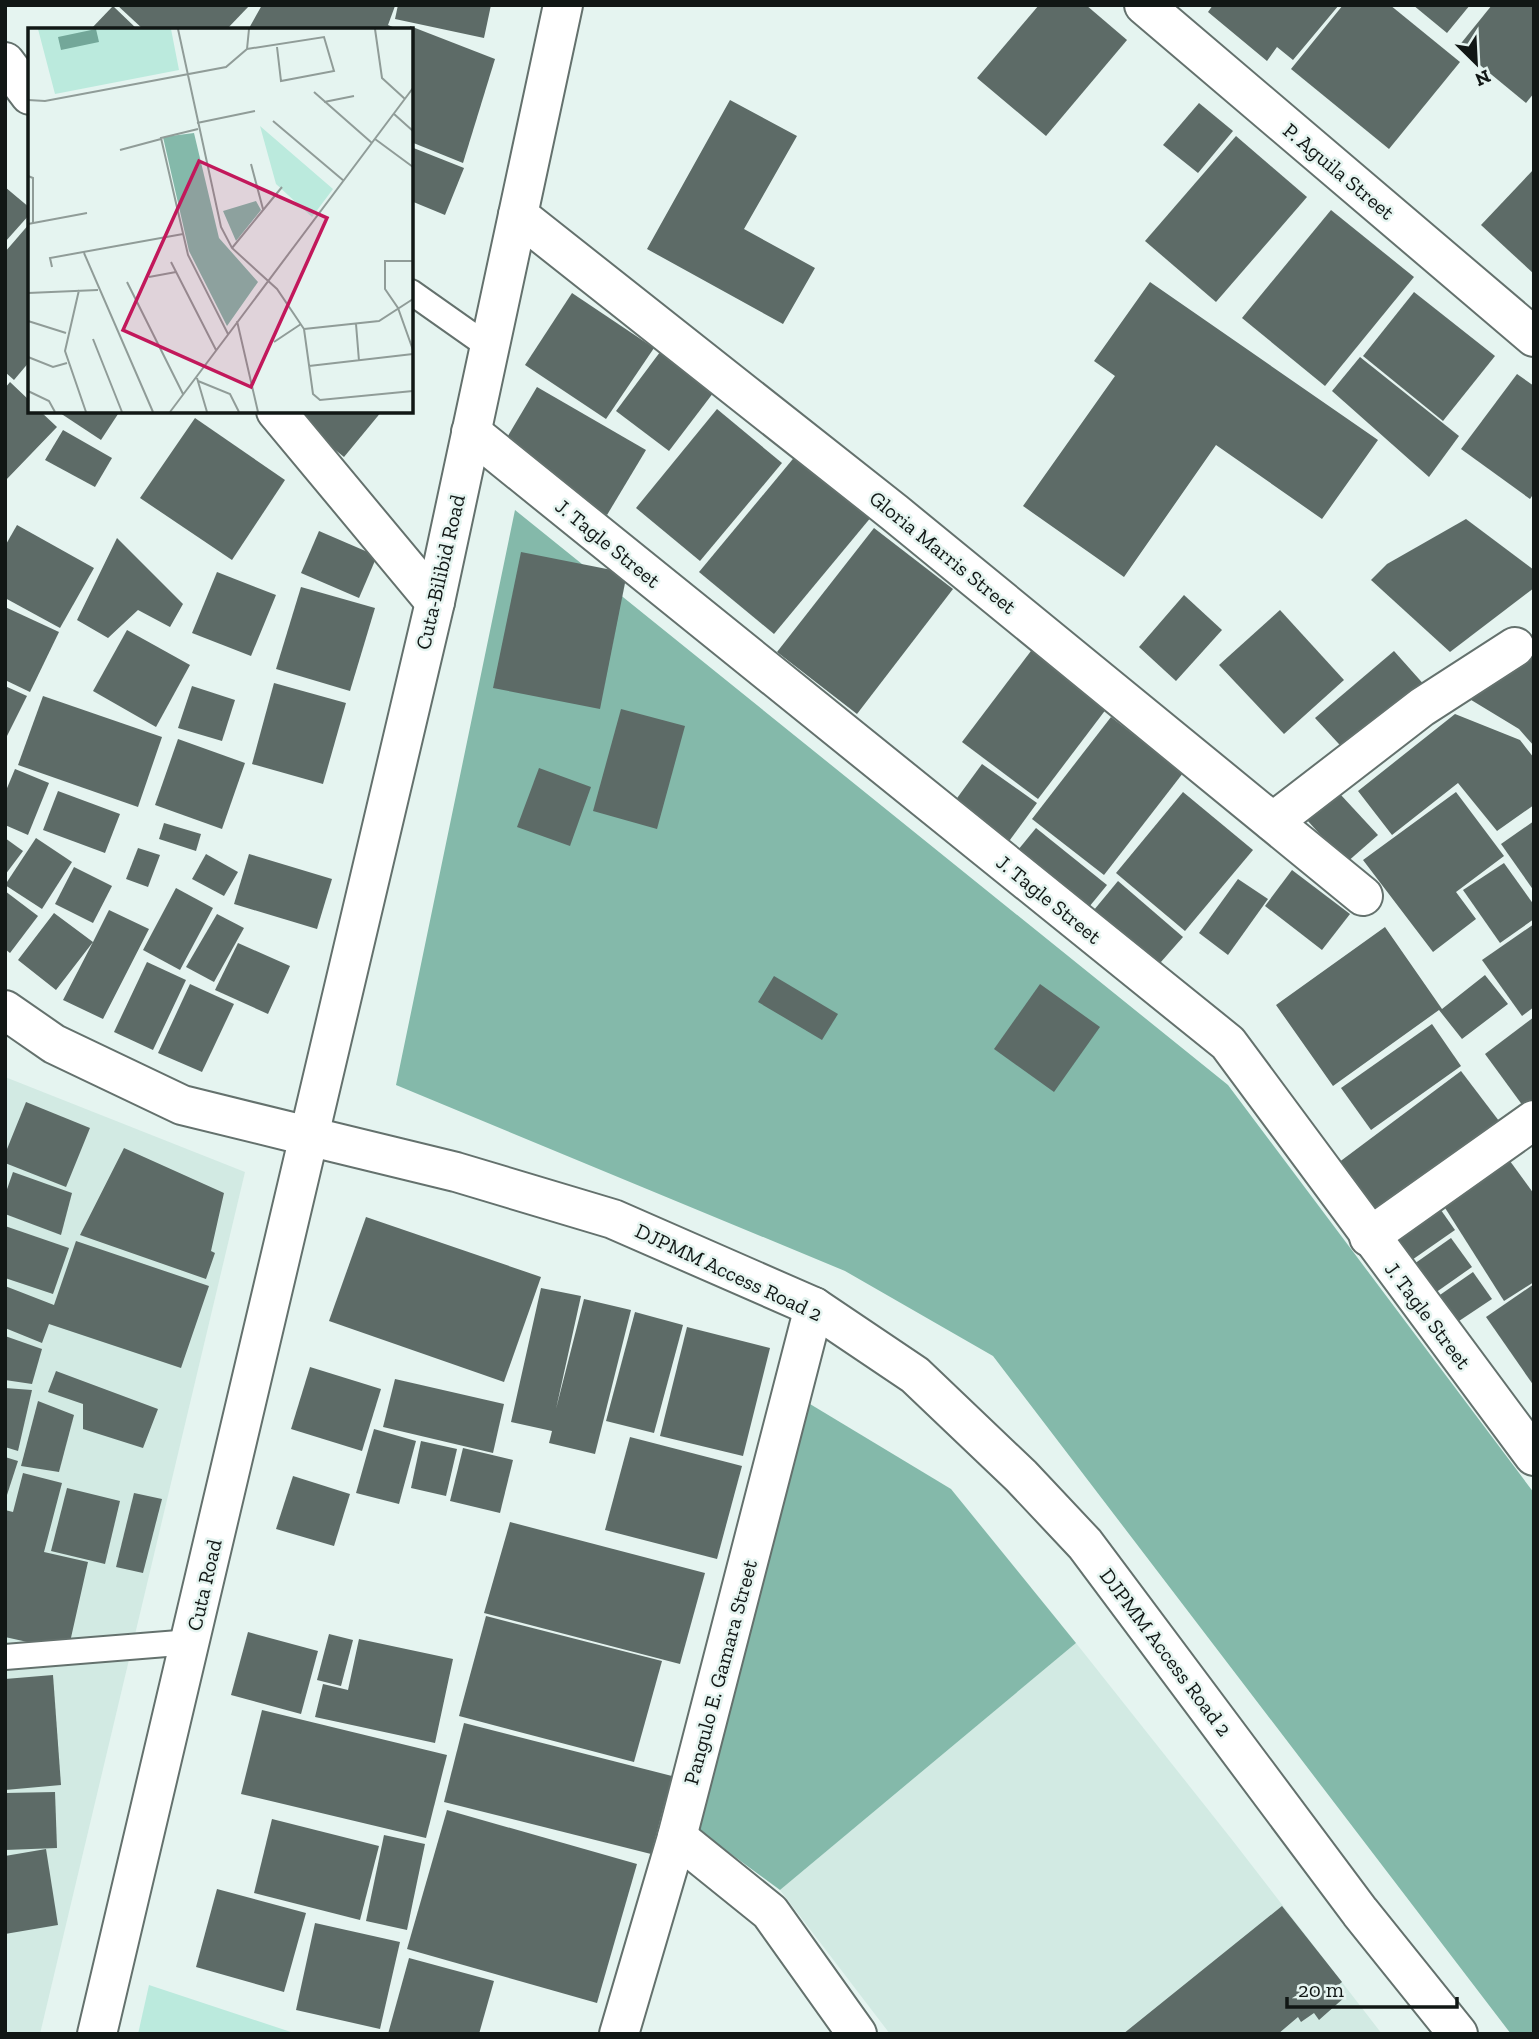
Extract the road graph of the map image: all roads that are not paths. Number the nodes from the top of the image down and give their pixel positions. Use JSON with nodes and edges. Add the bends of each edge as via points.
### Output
{"nodes":[{"id":1,"x":563,"y":5,"type":"edge"},
{"id":2,"x":1144,"y":5,"type":"edge"},
{"id":3,"x":5,"y":62,"type":"edge"},
{"id":4,"x":28,"y":92,"type":"edge"},
{"id":5,"x":518,"y":215,"type":"junction"},
{"id":6,"x":413,"y":293,"type":"edge"},
{"id":7,"x":1534,"y":337,"type":"edge"},
{"id":8,"x":489,"y":346,"type":"junction"},
{"id":9,"x":278,"y":413,"type":"edge"},
{"id":10,"x":471,"y":432,"type":"junction"},
{"id":11,"x":435,"y":602,"type":"junction"},
{"id":12,"x":1515,"y":647,"type":"dead end"},
{"id":13,"x":1273,"y":822,"type":"junction"},
{"id":14,"x":1363,"y":896,"type":"dead end"},
{"id":15,"x":5,"y":1010,"type":"edge"},
{"id":16,"x":1534,"y":1120,"type":"edge"},
{"id":17,"x":308,"y":1136,"type":"junction"},
{"id":18,"x":1369,"y":1237,"type":"junction"},
{"id":19,"x":814,"y":1307,"type":"junction"},
{"id":20,"x":1534,"y":1456,"type":"edge"},
{"id":21,"x":191,"y":1642,"type":"junction"},
{"id":22,"x":5,"y":1657,"type":"edge"},
{"id":23,"x":677,"y":1837,"type":"junction"},
{"id":24,"x":97,"y":2034,"type":"edge"},
{"id":25,"x":619,"y":2034,"type":"edge"},
{"id":26,"x":857,"y":2034,"type":"edge"},
{"id":27,"x":1458,"y":2034,"type":"edge"}],
"edges":[{"from":1,"to":5,"type":"street","name":"Cuta-Bilibid Road"},
{"from":2,"to":7,"type":"street","name":"P. Aguila Street"},
{"from":3,"to":4,"type":"street"},
{"from":5,"to":8,"type":"street","name":"Cuta-Bilibid Road"},
{"from":5,"to":13,"type":"street","name":"Gloria Marris Street","via":[[895,513]]},
{"from":6,"to":8,"type":"lane"},
{"from":8,"to":10,"type":"street","name":"Cuta-Bilibid Road"},
{"from":9,"to":11,"type":"street"},
{"from":10,"to":11,"type":"street","name":"Cuta-Bilibid Road"},
{"from":10,"to":18,"type":"street","name":"J. Tagle Street","via":[[1228,1043]]},
{"from":11,"to":17,"type":"street","name":"Cuta-Bilibid Road"},
{"from":12,"to":13,"type":"street","via":[[1422,707]]},
{"from":13,"to":14,"type":"street","name":"Gloria Marris Street"},
{"from":15,"to":17,"type":"street","name":"DJPMM Access Road 2","via":[[54,1044],[182,1105]]},
{"from":16,"to":18,"type":"street"},
{"from":17,"to":19,"type":"street","name":"DJPMM Access Road 2","via":[[456,1172],[613,1219]]},
{"from":17,"to":21,"type":"street","name":"Cuta Road"},
{"from":18,"to":20,"type":"street","name":"J. Tagle Street"},
{"from":19,"to":23,"type":"street","name":"Pangulo E. Gamara Street"},
{"from":19,"to":27,"type":"street","name":"DJPMM Access Road 2","via":[[915,1375],[1085,1544],[1360,1912]]},
{"from":21,"to":22,"type":"lane"},
{"from":21,"to":24,"type":"street","name":"Cuta Road"},
{"from":23,"to":25,"type":"street","name":"Pangulo E. Gamara Street"},
{"from":23,"to":26,"type":"street","via":[[770,1912]]}]}
